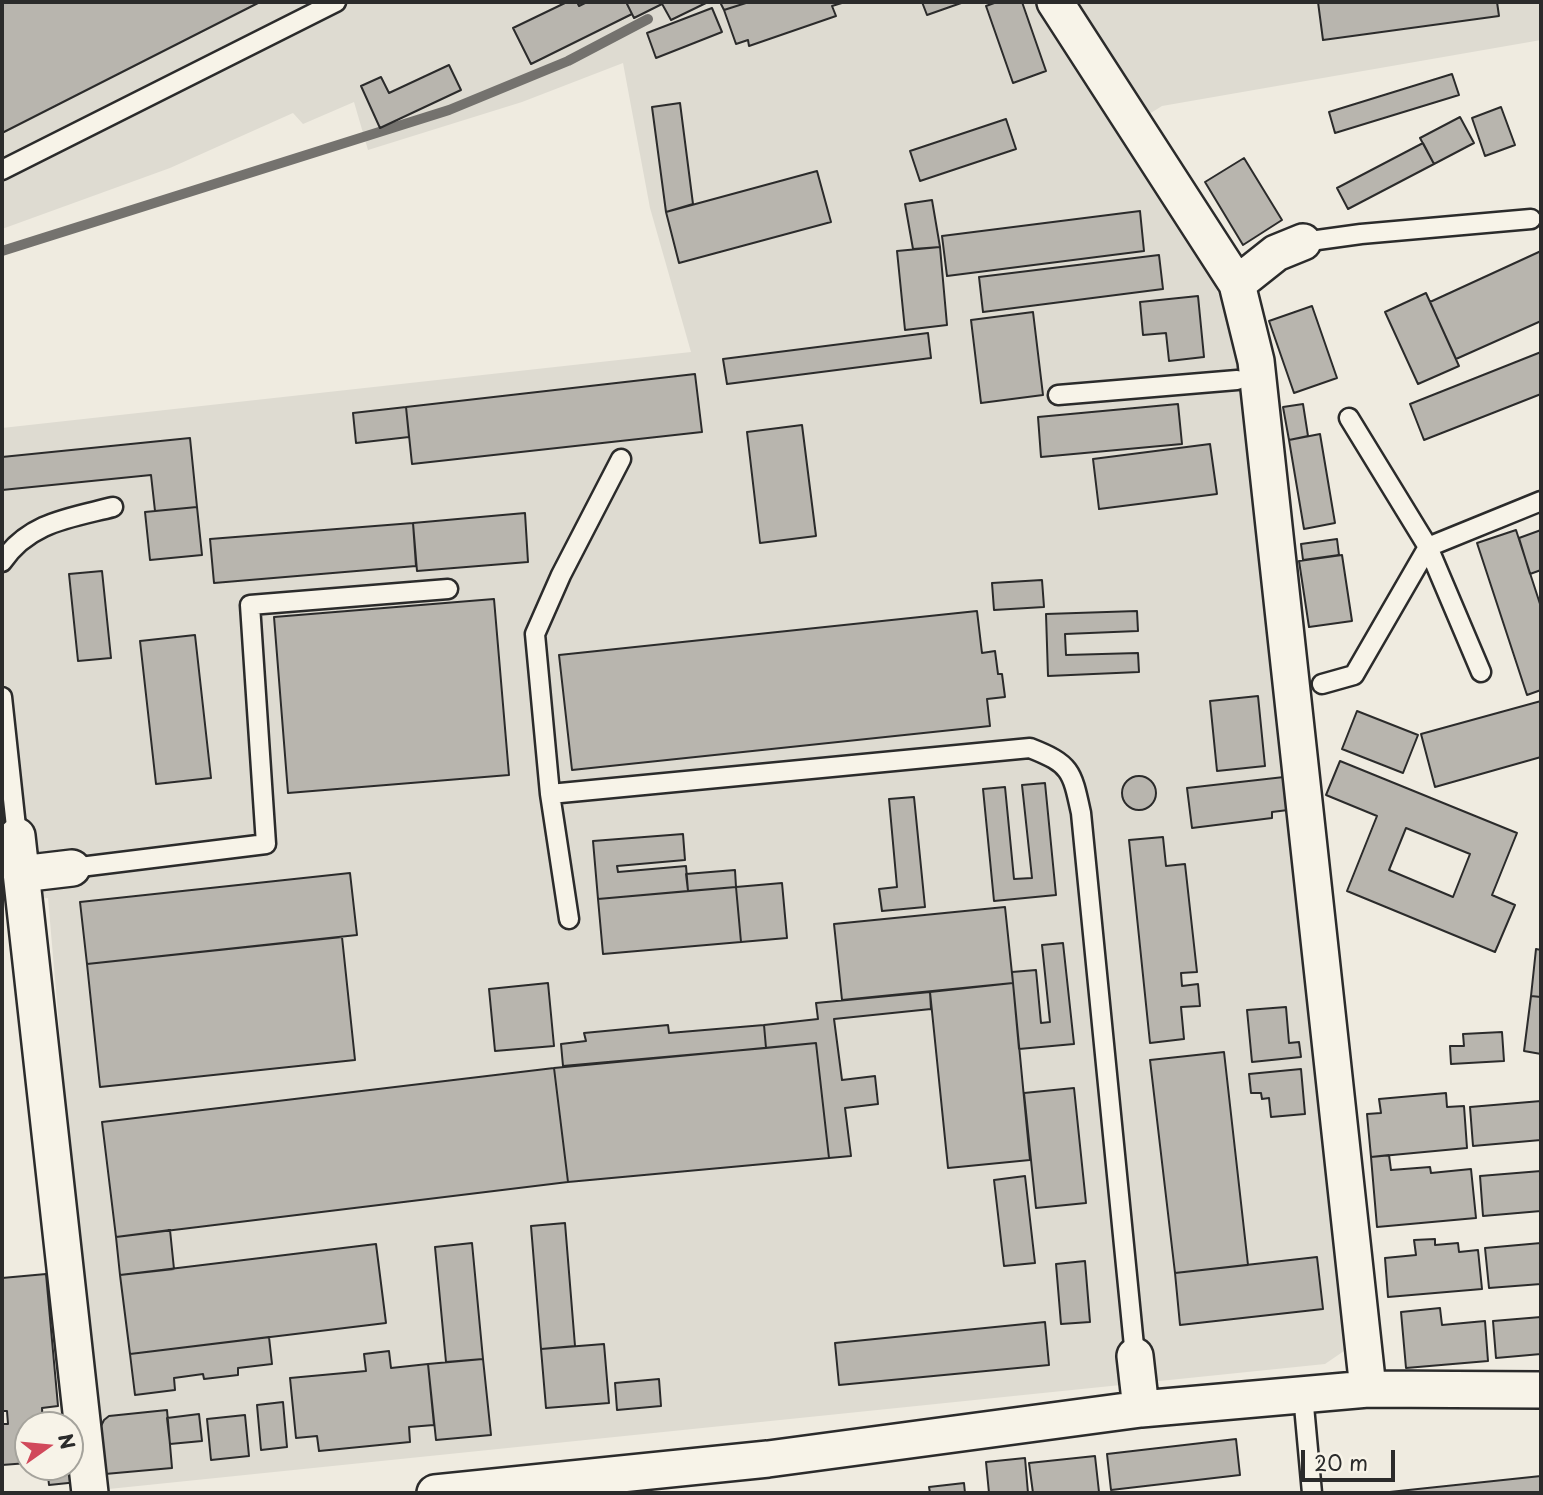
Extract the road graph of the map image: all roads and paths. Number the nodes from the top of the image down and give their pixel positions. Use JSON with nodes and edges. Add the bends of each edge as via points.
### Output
{"nodes":[{"id":1,"x":1055,"y":2,"type":"edge"},
{"id":2,"x":328,"y":3,"type":"edge"},
{"id":3,"x":2,"y":170,"type":"edge"},
{"id":4,"x":1531,"y":219,"type":"dead end"},
{"id":5,"x":1303,"y":242,"type":"joint"},
{"id":6,"x":1237,"y":284,"type":"junction"},
{"id":7,"x":1248,"y":380,"type":"junction"},
{"id":8,"x":1058,"y":395,"type":"dead end"},
{"id":9,"x":1349,"y":418,"type":"dead end"},
{"id":10,"x":621,"y":460,"type":"dead end"},
{"id":11,"x":1541,"y":501,"type":"edge"},
{"id":12,"x":113,"y":507,"type":"dead end"},
{"id":13,"x":1428,"y":547,"type":"junction"},
{"id":14,"x":2,"y":562,"type":"edge"},
{"id":15,"x":448,"y":589,"type":"dead end"},
{"id":16,"x":1481,"y":672,"type":"dead end"},
{"id":17,"x":1308,"y":686,"type":"junction"},
{"id":18,"x":2,"y":697,"type":"edge"},
{"id":19,"x":551,"y":794,"type":"junction"},
{"id":20,"x":17,"y":836,"type":"joint"},
{"id":21,"x":72,"y":868,"type":"joint"},
{"id":22,"x":21,"y":874,"type":"junction"},
{"id":23,"x":569,"y":919,"type":"dead end"},
{"id":24,"x":1135,"y":1356,"type":"joint"},
{"id":25,"x":1368,"y":1389,"type":"junction"},
{"id":26,"x":1541,"y":1390,"type":"edge"},
{"id":27,"x":1303,"y":1395,"type":"junction"},
{"id":28,"x":1141,"y":1409,"type":"junction"},
{"id":29,"x":90,"y":1493,"type":"edge"},
{"id":30,"x":435,"y":1493,"type":"edge"},
{"id":31,"x":1312,"y":1493,"type":"edge"}],
"edges":[{"from":1,"to":6,"type":"street"},
{"from":2,"to":3,"type":"lane"},
{"from":4,"to":5,"type":"lane"},
{"from":5,"to":6,"type":"street","via":[[1276,253]]},
{"from":6,"to":7,"type":"street","via":[[1256,360]]},
{"from":7,"to":8,"type":"lane"},
{"from":7,"to":17,"type":"street"},
{"from":9,"to":13,"type":"lane"},
{"from":10,"to":19,"type":"lane","via":[[535,634]]},
{"from":11,"to":13,"type":"lane"},
{"from":12,"to":14,"type":"lane","via":[[44,524],[10,550]]},
{"from":13,"to":16,"type":"lane"},
{"from":13,"to":17,"type":"lane","via":[[1354,675]]},
{"from":15,"to":21,"type":"lane","via":[[250,605],[266,844]]},
{"from":17,"to":25,"type":"street"},
{"from":18,"to":20,"type":"lane"},
{"from":19,"to":23,"type":"lane"},
{"from":19,"to":24,"type":"lane","via":[[1030,748],[1056,758],[1073,776],[1081,813]]},
{"from":20,"to":22,"type":"street"},
{"from":21,"to":22,"type":"street"},
{"from":22,"to":29,"type":"street"},
{"from":24,"to":28,"type":"street"},
{"from":25,"to":26,"type":"street"},
{"from":25,"to":27,"type":"street"},
{"from":27,"to":28,"type":"street"},
{"from":27,"to":31,"type":"lane"},
{"from":28,"to":30,"type":"street","via":[[768,1459]]}]}
